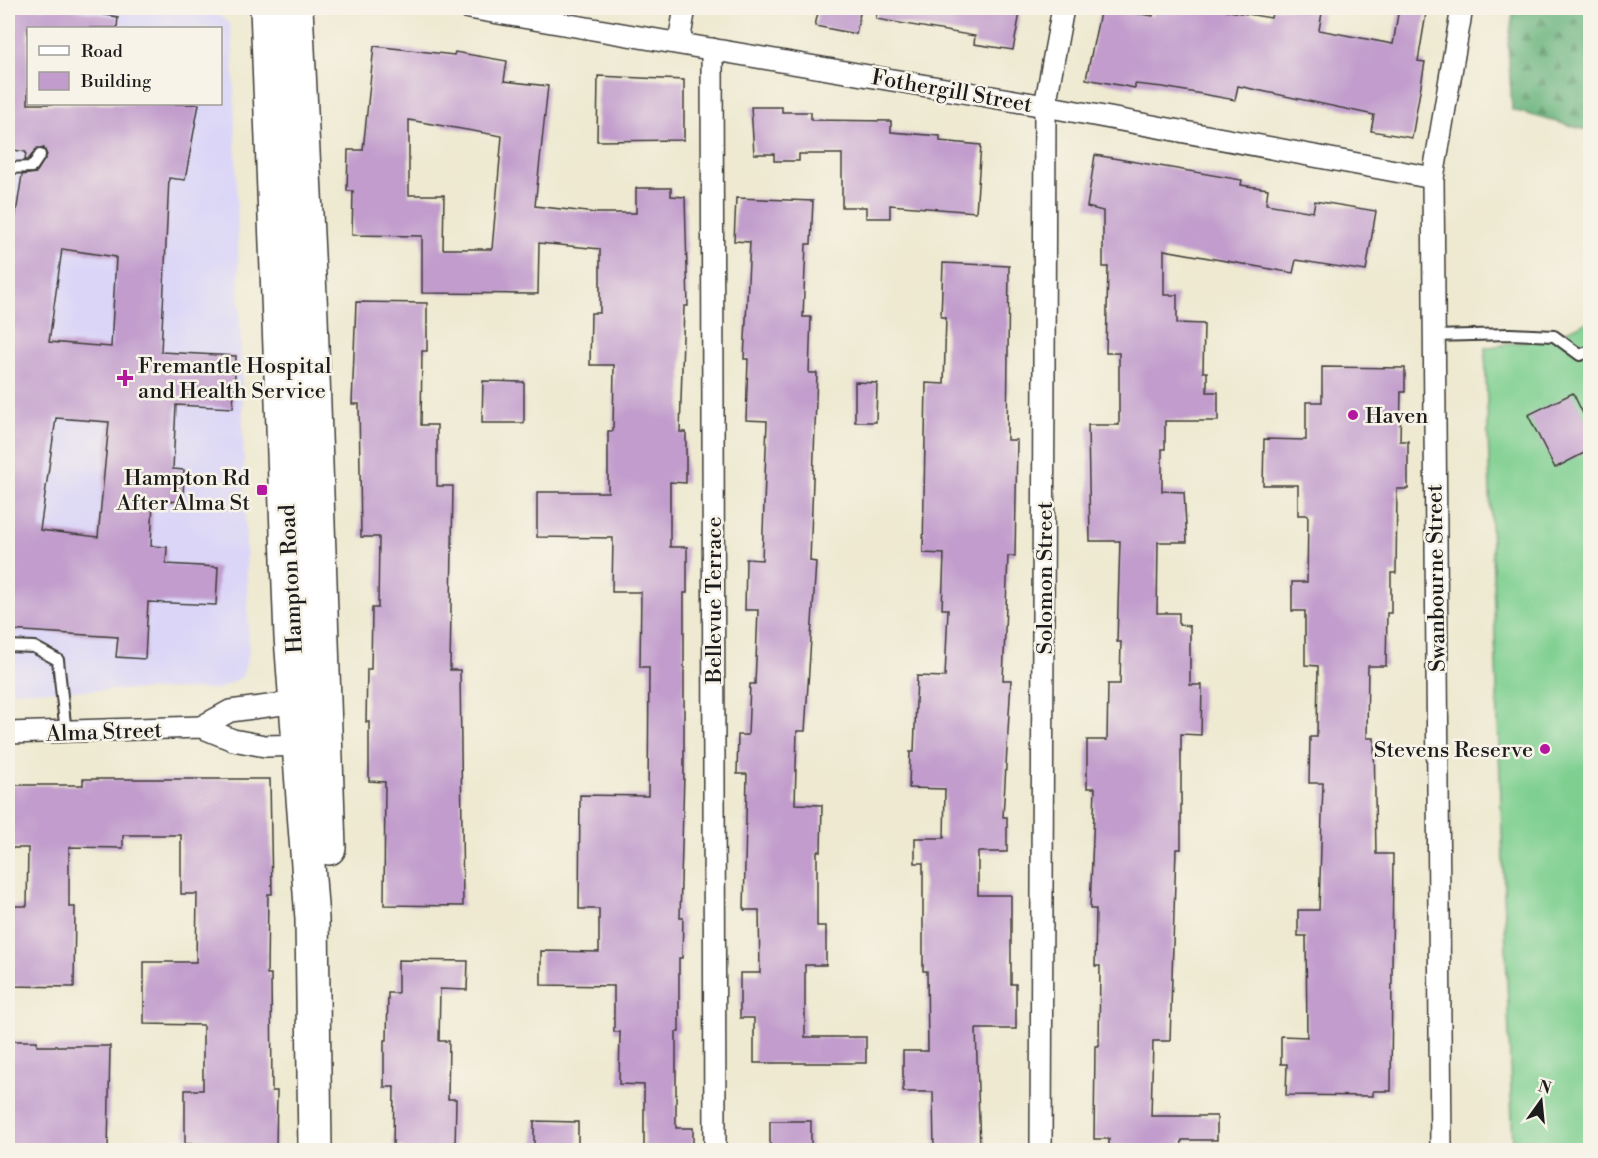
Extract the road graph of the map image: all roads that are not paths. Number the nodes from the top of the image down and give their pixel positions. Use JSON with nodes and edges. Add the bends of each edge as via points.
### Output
{"nodes":[{"id":1,"x":267,"y":8,"type":"edge"},
{"id":2,"x":296,"y":8,"type":"edge"},
{"id":3,"x":469,"y":8,"type":"edge"},
{"id":4,"x":685,"y":8,"type":"edge"},
{"id":5,"x":1063,"y":8,"type":"edge"},
{"id":6,"x":1462,"y":8,"type":"edge"},
{"id":7,"x":679,"y":42,"type":"junction"},
{"id":8,"x":712,"y":49,"type":"junction"},
{"id":9,"x":1045,"y":106,"type":"junction"},
{"id":10,"x":40,"y":155,"type":"dead end"},
{"id":11,"x":8,"y":168,"type":"edge"},
{"id":12,"x":1433,"y":178,"type":"junction"},
{"id":13,"x":1433,"y":336,"type":"junction"},
{"id":14,"x":1590,"y":351,"type":"edge"},
{"id":15,"x":8,"y":646,"type":"edge"},
{"id":16,"x":310,"y":701,"type":"junction"},
{"id":17,"x":201,"y":727,"type":"junction"},
{"id":18,"x":8,"y":733,"type":"edge"},
{"id":19,"x":66,"y":733,"type":"junction"},
{"id":20,"x":313,"y":744,"type":"junction"},
{"id":21,"x":315,"y":1150,"type":"edge"},
{"id":22,"x":336,"y":1150,"type":"edge"},
{"id":23,"x":715,"y":1150,"type":"edge"},
{"id":24,"x":1041,"y":1150,"type":"edge"},
{"id":25,"x":1441,"y":1150,"type":"edge"}],
"edges":[{"from":1,"to":16,"type":"main road","name":"Hampton Road","via":[[291,637]]},
{"from":2,"to":16,"type":"main road","name":"Hampton Road","via":[[311,328]]},
{"from":3,"to":7,"type":"street","name":"Fothergill Street"},
{"from":4,"to":7,"type":"street"},
{"from":5,"to":9,"type":"street","name":"Solomon Street"},
{"from":6,"to":12,"type":"street","name":"Swanbourne Street"},
{"from":7,"to":8,"type":"street","name":"Fothergill Street"},
{"from":8,"to":9,"type":"street","name":"Fothergill Street"},
{"from":8,"to":23,"type":"street","name":"Bellevue Terrace"},
{"from":9,"to":12,"type":"street","name":"Fothergill Street"},
{"from":9,"to":24,"type":"street","name":"Solomon Street"},
{"from":10,"to":11,"type":"lane","via":[[32,167]]},
{"from":12,"to":13,"type":"street","name":"Swanbourne Street"},
{"from":13,"to":14,"type":"lane","via":[[1554,336],[1580,355]]},
{"from":13,"to":25,"type":"street","name":"Swanbourne Street"},
{"from":15,"to":19,"type":"lane","via":[[34,647],[58,660]]},
{"from":16,"to":17,"type":"street","name":"Alma Street","via":[[230,711]]},
{"from":16,"to":20,"type":"main road","name":"Hampton Road"},
{"from":17,"to":19,"type":"street","name":"Alma Street"},
{"from":17,"to":20,"type":"street","name":"Alma Street","via":[[233,740],[265,746]]},
{"from":18,"to":19,"type":"street","name":"Alma Street"},
{"from":20,"to":21,"type":"main road","name":"Hampton Road"},
{"from":20,"to":22,"type":"main road","name":"Hampton Road"}]}
